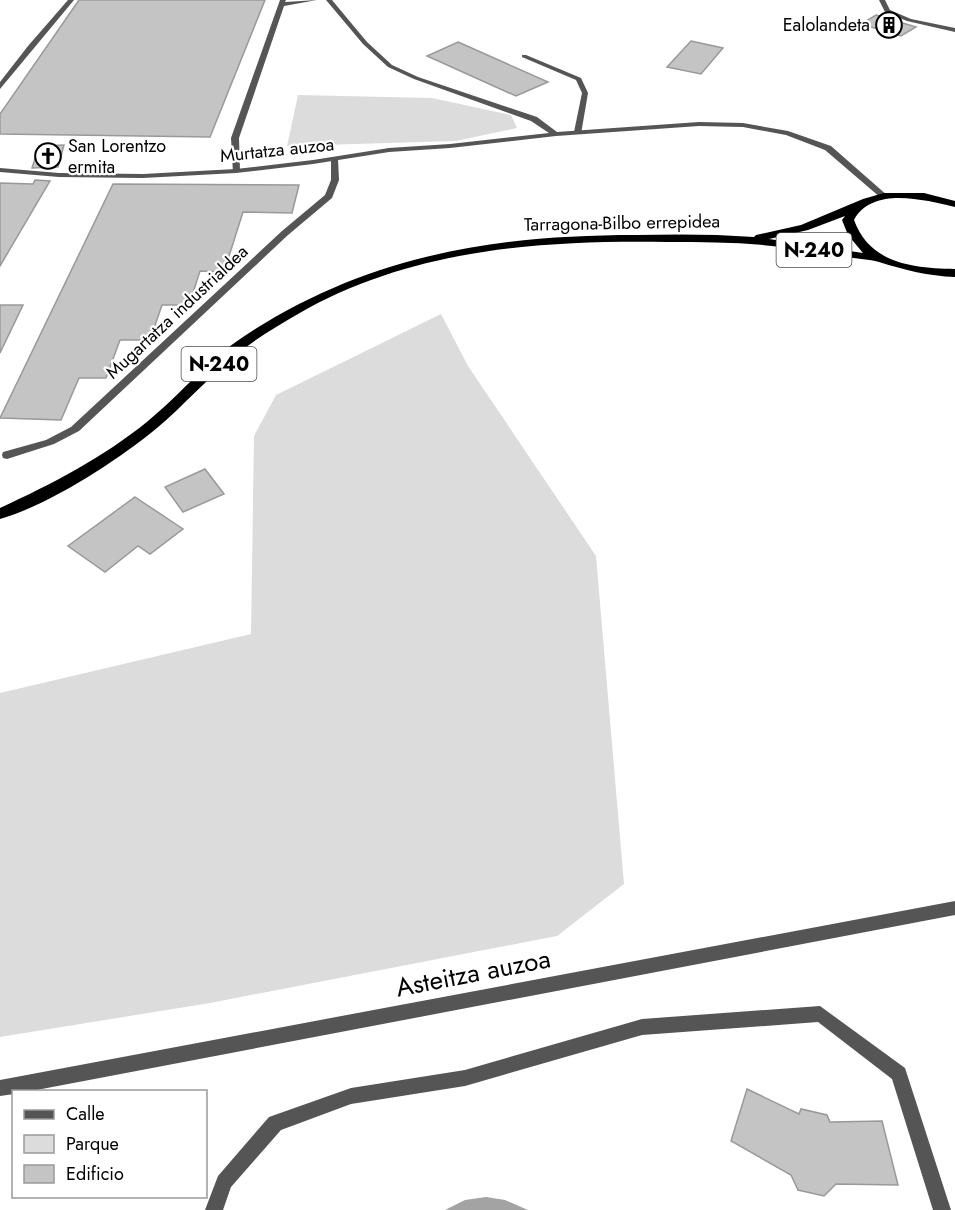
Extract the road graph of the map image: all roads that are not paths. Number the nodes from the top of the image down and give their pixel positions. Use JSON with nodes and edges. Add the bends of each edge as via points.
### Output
{"nodes":[{"id":1,"x":71,"y":0,"type":"edge"},
{"id":2,"x":314,"y":0,"type":"edge"},
{"id":3,"x":329,"y":0,"type":"edge"},
{"id":4,"x":882,"y":0,"type":"edge"},
{"id":5,"x":282,"y":2,"type":"edge"},
{"id":6,"x":955,"y":30,"type":"edge"},
{"id":7,"x":524,"y":56,"type":"dead end"},
{"id":8,"x":0,"y":87,"type":"edge"},
{"id":9,"x":578,"y":132,"type":"junction"},
{"id":10,"x":556,"y":134,"type":"junction"},
{"id":11,"x":333,"y":159,"type":"junction"},
{"id":12,"x":0,"y":170,"type":"edge"},
{"id":13,"x":236,"y":171,"type":"junction"},
{"id":14,"x":884,"y":196,"type":"junction"},
{"id":15,"x":951,"y":201,"type":"edge"},
{"id":16,"x":855,"y":208,"type":"junction"},
{"id":17,"x":747,"y":240,"type":"junction"},
{"id":18,"x":881,"y":259,"type":"junction"},
{"id":19,"x":955,"y":273,"type":"edge"},
{"id":20,"x":7,"y":455,"type":"dead end"},
{"id":21,"x":0,"y":514,"type":"edge"},
{"id":22,"x":955,"y":908,"type":"edge"},
{"id":23,"x":0,"y":1088,"type":"edge"},
{"id":24,"x":214,"y":1210,"type":"edge"},
{"id":25,"x":942,"y":1210,"type":"edge"}],
"edges":[{"from":1,"to":8,"type":"street"},
{"from":2,"to":5,"type":"street"},
{"from":3,"to":10,"type":"street","via":[[390,66],[534,119]]},
{"from":4,"to":6,"type":"street","via":[[887,11],[909,21]]},
{"from":5,"to":13,"type":"street","via":[[235,138]]},
{"from":7,"to":9,"type":"street","via":[[579,79],[585,93]]},
{"from":9,"to":10,"type":"street","name":"Murtatza auzoa"},
{"from":9,"to":14,"type":"street","name":"Murtatza auzoa","via":[[699,124],[743,125],[788,133],[828,148]]},
{"from":10,"to":11,"type":"street","name":"Murtatza auzoa"},
{"from":11,"to":13,"type":"street","name":"Murtatza auzoa"},
{"from":11,"to":20,"type":"street","name":"Mugartatza industrialdea","via":[[335,180],[329,196],[75,429],[50,442]]},
{"from":12,"to":13,"type":"street","name":"Murtatza auzoa","via":[[143,176]]},
{"from":14,"to":15,"type":"highway","name":"Tarragona-Bilbo errepidea","number":"N-240","via":[[913,195]]},
{"from":14,"to":16,"type":"highway","name":"Tarragona-Bilbo errepidea","number":"N-240"},
{"from":16,"to":17,"type":"highway","name":"Tarragona-Bilbo errepidea","number":"N-240","via":[[804,228]]},
{"from":16,"to":18,"type":"highway","name":"Tarragona-Bilbo errepidea","number":"N-240","via":[[848,220],[851,233],[862,247]]},
{"from":17,"to":18,"type":"highway","name":"Tarragona-Bilbo errepidea","number":"N-240"},
{"from":17,"to":21,"type":"highway","name":"Tarragona-Bilbo errepidea","number":"N-240","via":[[528,241],[417,260],[349,282],[291,311],[244,342],[152,424],[92,468]]},
{"from":18,"to":19,"type":"highway","name":"Tarragona-Bilbo errepidea","number":"N-240","via":[[929,273]]},
{"from":22,"to":23,"type":"street","name":"Asteitza auzoa"},
{"from":24,"to":25,"type":"street","via":[[224,1182],[275,1124],[351,1096],[465,1078],[642,1027],[820,1014],[899,1074]]}]}
